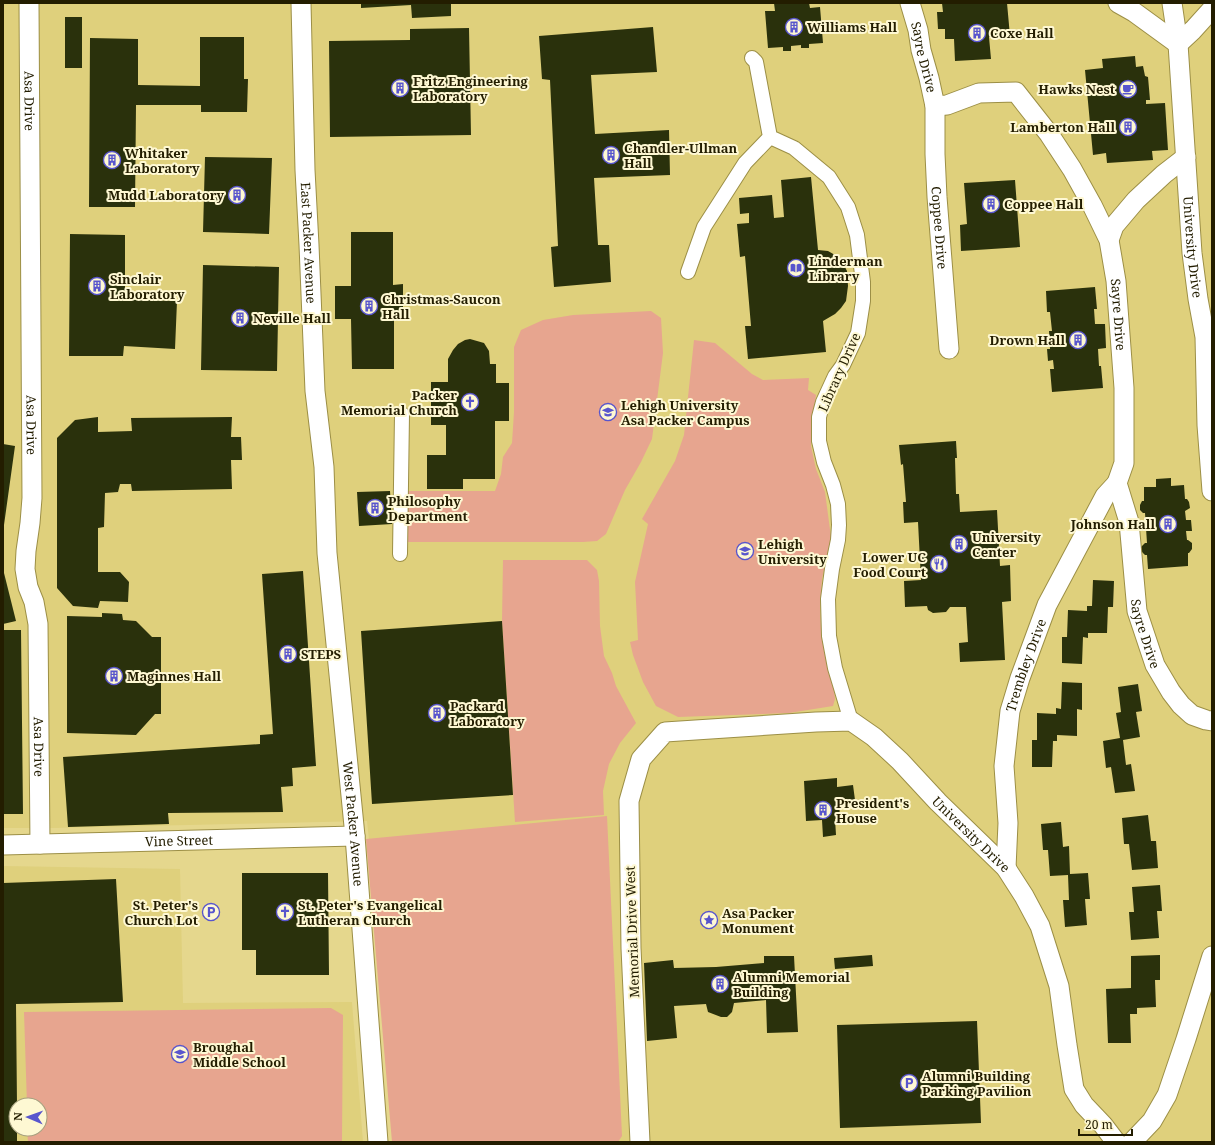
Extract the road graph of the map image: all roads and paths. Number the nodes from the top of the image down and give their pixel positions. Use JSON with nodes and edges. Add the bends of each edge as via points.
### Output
{"nodes":[{"id":1,"x":29,"y":3,"type":"edge"},
{"id":2,"x":301,"y":3,"type":"edge"},
{"id":3,"x":910,"y":3,"type":"edge"},
{"id":4,"x":1118,"y":3,"type":"edge"},
{"id":5,"x":1172,"y":3,"type":"edge"},
{"id":6,"x":1212,"y":9,"type":"edge"},
{"id":7,"x":1178,"y":44,"type":"junction"},
{"id":8,"x":752,"y":58,"type":"dead end"},
{"id":9,"x":935,"y":106,"type":"junction"},
{"id":10,"x":770,"y":137,"type":"junction"},
{"id":11,"x":1186,"y":157,"type":"junction"},
{"id":12,"x":1109,"y":240,"type":"junction"},
{"id":13,"x":688,"y":272,"type":"dead end"},
{"id":14,"x":949,"y":349,"type":"dead end"},
{"id":15,"x":402,"y":414,"type":"dead end"},
{"id":16,"x":1117,"y":483,"type":"junction"},
{"id":17,"x":1212,"y":491,"type":"edge"},
{"id":18,"x":326,"y":553,"type":"joint"},
{"id":19,"x":400,"y":554,"type":"dead end"},
{"id":20,"x":851,"y":721,"type":"junction"},
{"id":21,"x":1212,"y":721,"type":"edge"},
{"id":22,"x":355,"y":836,"type":"junction"},
{"id":23,"x":40,"y":844,"type":"junction"},
{"id":24,"x":3,"y":845,"type":"edge"},
{"id":25,"x":1006,"y":868,"type":"junction"},
{"id":26,"x":1212,"y":956,"type":"edge"},
{"id":27,"x":378,"y":1142,"type":"edge"},
{"id":28,"x":640,"y":1142,"type":"edge"},
{"id":29,"x":1116,"y":1142,"type":"edge"},
{"id":30,"x":1132,"y":1142,"type":"edge"}],
"edges":[{"from":1,"to":23,"type":"street","name":"Asa Drive","via":[[32,498],[25,569],[38,624]]},
{"from":2,"to":18,"type":"street","name":"East Packer Avenue","via":[[305,190],[315,390],[324,467]]},
{"from":3,"to":9,"type":"street","name":"Sayre Drive"},
{"from":4,"to":7,"type":"street"},
{"from":5,"to":7,"type":"street","name":"University Drive"},
{"from":6,"to":7,"type":"street"},
{"from":7,"to":11,"type":"street","name":"University Drive"},
{"from":8,"to":10,"type":"street","via":[[756,62]]},
{"from":9,"to":12,"type":"street","name":"Sayre Drive","via":[[947,105],[979,93],[1016,92],[1068,163]]},
{"from":9,"to":14,"type":"street","name":"Coppee Drive","via":[[937,197]]},
{"from":10,"to":13,"type":"street","via":[[744,163],[704,227]]},
{"from":10,"to":20,"type":"street","name":"Library Drive","via":[[794,148],[829,177],[848,207],[857,235],[863,282],[858,333],[835,376],[819,417],[819,441],[838,504],[839,525],[828,599],[829,636],[835,668]]},
{"from":11,"to":12,"type":"street","via":[[1136,200],[1114,226]]},
{"from":11,"to":17,"type":"street","name":"University Drive","via":[[1192,253],[1205,337]]},
{"from":12,"to":16,"type":"street","name":"Sayre Drive","via":[[1116,281],[1124,388],[1124,463]]},
{"from":15,"to":19,"type":"street"},
{"from":16,"to":21,"type":"street","name":"Sayre Drive","via":[[1129,522],[1137,611],[1155,665],[1181,705],[1192,714]]},
{"from":16,"to":25,"type":"street","name":"Trembley Drive","via":[[1105,496],[1047,605],[1010,711],[1004,766],[1008,823]]},
{"from":18,"to":22,"type":"street","name":"West Packer Avenue"},
{"from":20,"to":25,"type":"street","name":"University Drive","via":[[874,737],[900,761]]},
{"from":20,"to":28,"type":"street","name":"Memorial Drive West","via":[[665,732],[641,759],[629,801],[631,948]]},
{"from":22,"to":23,"type":"street","name":"Vine Street"},
{"from":22,"to":27,"type":"street","name":"West Packer Avenue"},
{"from":23,"to":24,"type":"street","name":"Vine Street"},
{"from":25,"to":29,"type":"street","name":"University Drive","via":[[1040,926],[1059,986],[1074,1089],[1084,1105]]},
{"from":26,"to":30,"type":"street","via":[[1167,1095],[1152,1121]]}]}
